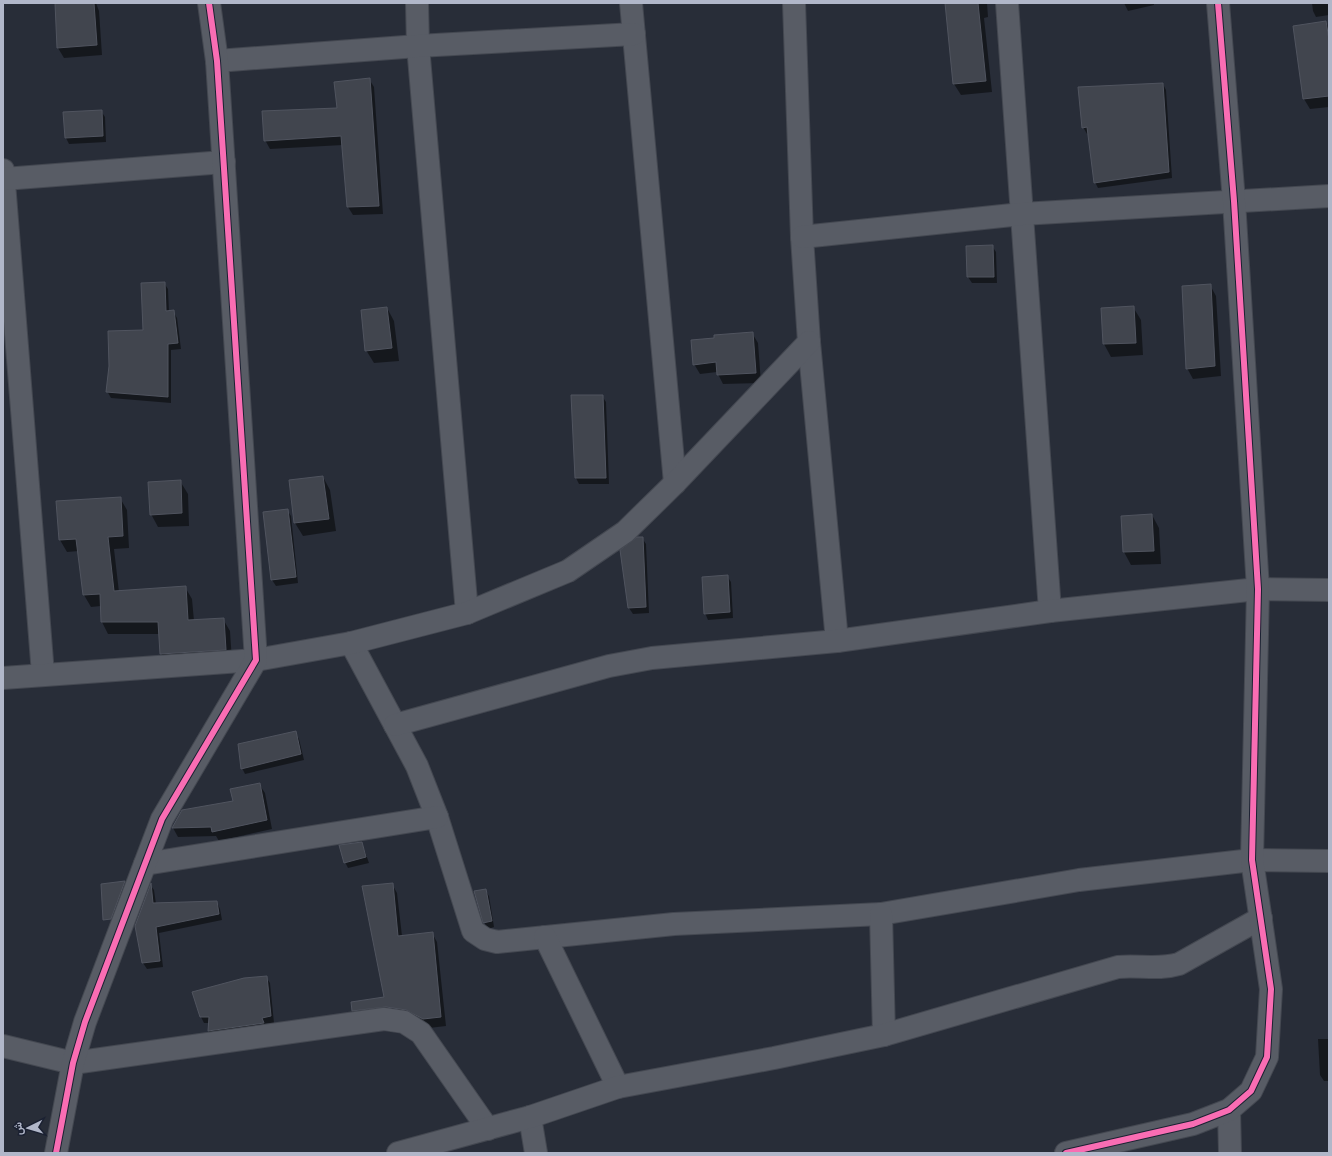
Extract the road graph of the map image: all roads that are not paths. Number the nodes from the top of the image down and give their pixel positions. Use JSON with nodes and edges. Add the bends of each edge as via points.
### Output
{"nodes":[{"id":1,"x":209,"y":3,"type":"edge"},
{"id":2,"x":417,"y":3,"type":"edge"},
{"id":3,"x":631,"y":3,"type":"edge"},
{"id":4,"x":794,"y":3,"type":"edge"},
{"id":5,"x":1007,"y":3,"type":"edge"},
{"id":6,"x":1218,"y":3,"type":"edge"},
{"id":7,"x":634,"y":34,"type":"junction"},
{"id":8,"x":418,"y":46,"type":"junction"},
{"id":9,"x":217,"y":61,"type":"junction"},
{"id":10,"x":224,"y":162,"type":"junction"},
{"id":11,"x":3,"y":174,"type":"edge"},
{"id":12,"x":1329,"y":196,"type":"edge"},
{"id":13,"x":1234,"y":201,"type":"junction"},
{"id":14,"x":1022,"y":214,"type":"junction"},
{"id":15,"x":802,"y":237,"type":"junction"},
{"id":16,"x":809,"y":342,"type":"junction"},
{"id":17,"x":675,"y":483,"type":"junction"},
{"id":18,"x":1258,"y":589,"type":"junction"},
{"id":19,"x":1329,"y":590,"type":"edge"},
{"id":20,"x":1050,"y":611,"type":"junction"},
{"id":21,"x":467,"y":613,"type":"junction"},
{"id":22,"x":837,"y":641,"type":"junction"},
{"id":23,"x":351,"y":643,"type":"junction"},
{"id":24,"x":256,"y":660,"type":"junction"},
{"id":25,"x":43,"y":674,"type":"junction"},
{"id":26,"x":3,"y":678,"type":"edge"},
{"id":27,"x":395,"y":726,"type":"junction"},
{"id":28,"x":437,"y":816,"type":"junction"},
{"id":29,"x":1252,"y":860,"type":"junction"},
{"id":30,"x":1329,"y":861,"type":"edge"},
{"id":31,"x":145,"y":864,"type":"junction"},
{"id":32,"x":881,"y":914,"type":"junction"},
{"id":33,"x":1261,"y":918,"type":"junction"},
{"id":34,"x":545,"y":937,"type":"junction"},
{"id":35,"x":884,"y":1035,"type":"junction"},
{"id":36,"x":3,"y":1046,"type":"edge"},
{"id":37,"x":73,"y":1063,"type":"junction"},
{"id":38,"x":618,"y":1087,"type":"junction"},
{"id":39,"x":1229,"y":1110,"type":"junction"},
{"id":40,"x":530,"y":1117,"type":"junction"},
{"id":41,"x":488,"y":1129,"type":"junction"},
{"id":42,"x":56,"y":1153,"type":"edge"},
{"id":43,"x":398,"y":1153,"type":"edge"},
{"id":44,"x":536,"y":1153,"type":"edge"},
{"id":45,"x":1066,"y":1153,"type":"edge"},
{"id":46,"x":1230,"y":1153,"type":"edge"}],
"edges":[{"from":1,"to":9,"type":"street"},
{"from":2,"to":8,"type":"street"},
{"from":3,"to":7,"type":"street"},
{"from":4,"to":15,"type":"street"},
{"from":5,"to":14,"type":"street"},
{"from":6,"to":13,"type":"street"},
{"from":7,"to":8,"type":"street"},
{"from":7,"to":17,"type":"street"},
{"from":8,"to":9,"type":"street"},
{"from":8,"to":21,"type":"street"},
{"from":9,"to":10,"type":"street"},
{"from":10,"to":11,"type":"street"},
{"from":10,"to":24,"type":"street"},
{"from":11,"to":25,"type":"street"},
{"from":12,"to":13,"type":"street"},
{"from":13,"to":14,"type":"street"},
{"from":13,"to":18,"type":"street"},
{"from":14,"to":15,"type":"street"},
{"from":14,"to":20,"type":"street"},
{"from":15,"to":16,"type":"street"},
{"from":16,"to":17,"type":"street"},
{"from":16,"to":22,"type":"street"},
{"from":17,"to":21,"type":"street","via":[[624,532],[568,571]]},
{"from":18,"to":19,"type":"street"},
{"from":18,"to":20,"type":"street"},
{"from":18,"to":29,"type":"street"},
{"from":20,"to":22,"type":"street"},
{"from":21,"to":23,"type":"street"},
{"from":22,"to":27,"type":"street","via":[[652,658],[609,666]]},
{"from":23,"to":24,"type":"street"},
{"from":23,"to":27,"type":"street"},
{"from":24,"to":25,"type":"street"},
{"from":24,"to":31,"type":"street","via":[[162,819]]},
{"from":25,"to":26,"type":"street"},
{"from":27,"to":28,"type":"street","via":[[417,766]]},
{"from":28,"to":31,"type":"street"},
{"from":28,"to":34,"type":"street","via":[[473,931],[484,939],[497,942]]},
{"from":29,"to":30,"type":"street"},
{"from":29,"to":32,"type":"street","via":[[1079,880]]},
{"from":29,"to":33,"type":"street"},
{"from":31,"to":37,"type":"street","via":[[85,1022]]},
{"from":32,"to":34,"type":"street","via":[[674,924]]},
{"from":32,"to":35,"type":"street"},
{"from":33,"to":35,"type":"street","via":[[1179,964],[1154,968],[1118,967]]},
{"from":33,"to":39,"type":"street","via":[[1271,989],[1267,1057],[1251,1091]]},
{"from":34,"to":38,"type":"street"},
{"from":35,"to":38,"type":"street"},
{"from":36,"to":37,"type":"street"},
{"from":37,"to":41,"type":"street","via":[[384,1019],[404,1022],[420,1034]]},
{"from":37,"to":42,"type":"street"},
{"from":38,"to":40,"type":"street"},
{"from":39,"to":45,"type":"street","via":[[1193,1124]]},
{"from":39,"to":46,"type":"street"},
{"from":40,"to":41,"type":"street"},
{"from":40,"to":44,"type":"street"},
{"from":41,"to":43,"type":"street"}]}
